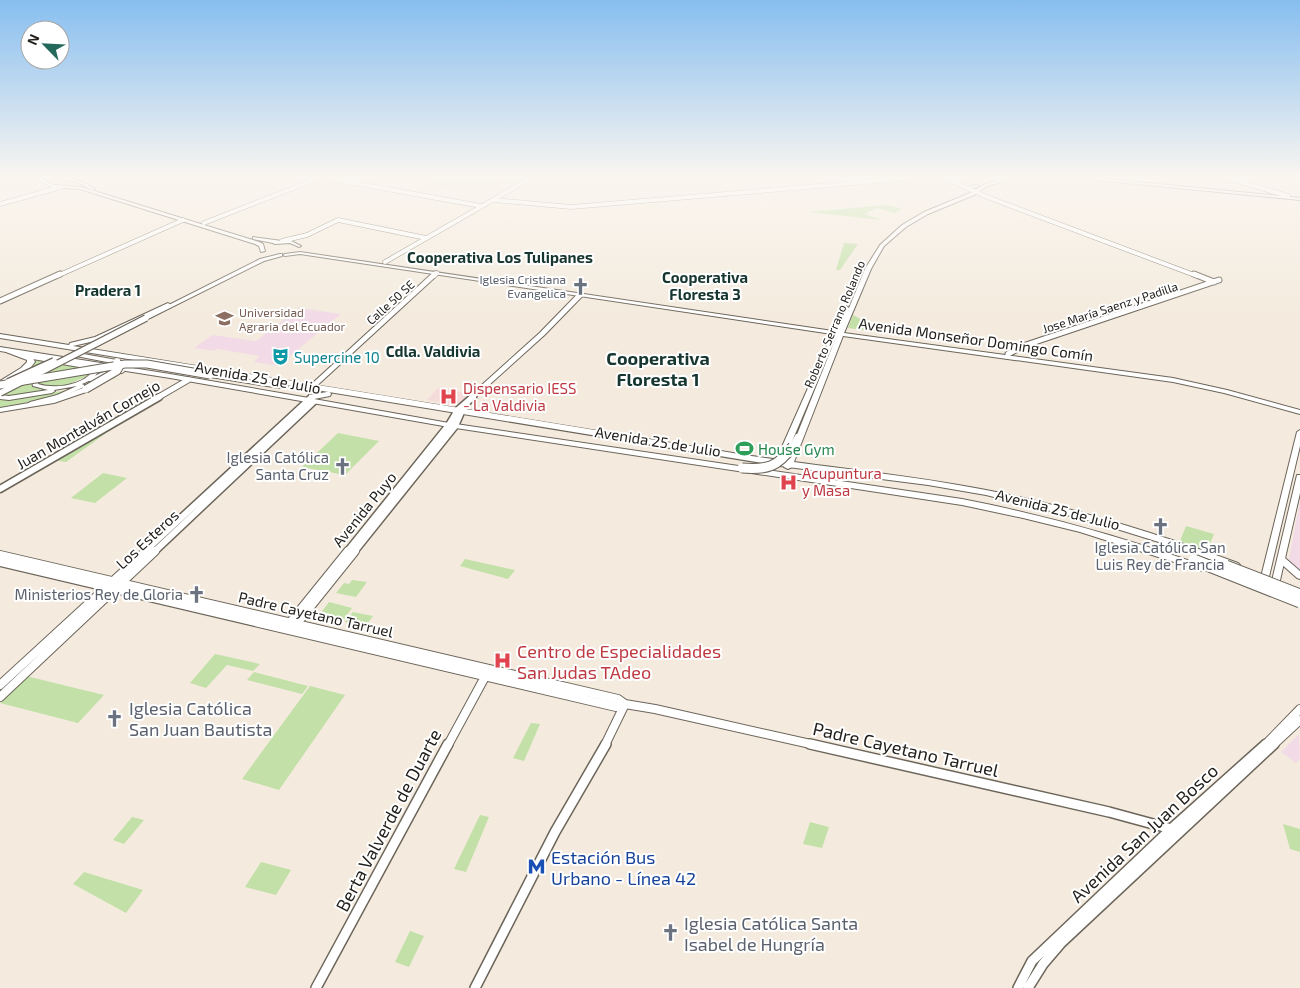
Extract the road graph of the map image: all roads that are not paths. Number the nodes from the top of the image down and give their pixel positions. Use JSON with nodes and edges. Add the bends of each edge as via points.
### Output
{"nodes":[{"id":1,"x":174,"y":224,"type":"edge"},
{"id":2,"x":196,"y":224,"type":"edge"},
{"id":3,"x":208,"y":224,"type":"edge"},
{"id":4,"x":329,"y":224,"type":"edge"},
{"id":5,"x":358,"y":224,"type":"edge"},
{"id":6,"x":450,"y":224,"type":"edge"},
{"id":7,"x":901,"y":224,"type":"edge"},
{"id":8,"x":1065,"y":224,"type":"edge"},
{"id":9,"x":307,"y":234,"type":"junction"},
{"id":10,"x":426,"y":238,"type":"junction"},
{"id":11,"x":281,"y":242,"type":"junction"},
{"id":12,"x":299,"y":245,"type":"junction"},
{"id":13,"x":263,"y":250,"type":"junction"},
{"id":14,"x":282,"y":255,"type":"junction"},
{"id":15,"x":384,"y":262,"type":"junction"},
{"id":16,"x":437,"y":273,"type":"junction"},
{"id":17,"x":580,"y":294,"type":"junction"},
{"id":18,"x":0,"y":301,"type":"edge"},
{"id":19,"x":171,"y":305,"type":"junction"},
{"id":20,"x":144,"y":318,"type":"junction"},
{"id":21,"x":839,"y":332,"type":"junction"},
{"id":22,"x":2,"y":338,"type":"edge"},
{"id":23,"x":60,"y":345,"type":"junction"},
{"id":24,"x":2,"y":349,"type":"edge"},
{"id":25,"x":107,"y":353,"type":"junction"},
{"id":26,"x":1009,"y":353,"type":"junction"},
{"id":27,"x":78,"y":355,"type":"joint"},
{"id":28,"x":24,"y":356,"type":"junction"},
{"id":29,"x":63,"y":358,"type":"junction"},
{"id":30,"x":164,"y":362,"type":"junction"},
{"id":31,"x":133,"y":368,"type":"junction"},
{"id":32,"x":42,"y":371,"type":"junction"},
{"id":33,"x":122,"y":371,"type":"joint"},
{"id":34,"x":242,"y":376,"type":"junction"},
{"id":35,"x":1151,"y":376,"type":"junction"},
{"id":36,"x":188,"y":380,"type":"junction"},
{"id":37,"x":88,"y":382,"type":"junction"},
{"id":38,"x":280,"y":386,"type":"junction"},
{"id":39,"x":313,"y":386,"type":"junction"},
{"id":40,"x":0,"y":388,"type":"edge"},
{"id":41,"x":234,"y":388,"type":"junction"},
{"id":42,"x":272,"y":390,"type":"junction"},
{"id":43,"x":330,"y":392,"type":"junction"},
{"id":44,"x":0,"y":397,"type":"edge"},
{"id":45,"x":312,"y":399,"type":"junction"},
{"id":46,"x":1,"y":410,"type":"edge"},
{"id":47,"x":1300,"y":411,"type":"edge"},
{"id":48,"x":457,"y":416,"type":"junction"},
{"id":49,"x":1300,"y":432,"type":"edge"},
{"id":50,"x":799,"y":436,"type":"junction"},
{"id":51,"x":606,"y":441,"type":"junction"},
{"id":52,"x":675,"y":457,"type":"junction"},
{"id":53,"x":784,"y":465,"type":"junction"},
{"id":54,"x":729,"y":467,"type":"junction"},
{"id":55,"x":1300,"y":477,"type":"edge"},
{"id":56,"x":0,"y":489,"type":"edge"},
{"id":57,"x":1035,"y":508,"type":"junction"},
{"id":58,"x":1056,"y":509,"type":"junction"},
{"id":59,"x":0,"y":555,"type":"edge"},
{"id":60,"x":1195,"y":558,"type":"junction"},
{"id":61,"x":1282,"y":560,"type":"junction"},
{"id":62,"x":0,"y":562,"type":"edge"},
{"id":63,"x":1260,"y":574,"type":"junction"},
{"id":64,"x":1300,"y":576,"type":"edge"},
{"id":65,"x":117,"y":581,"type":"junction"},
{"id":66,"x":1277,"y":581,"type":"junction"},
{"id":67,"x":1250,"y":586,"type":"junction"},
{"id":68,"x":109,"y":589,"type":"junction"},
{"id":69,"x":1296,"y":589,"type":"edge"},
{"id":70,"x":1262,"y":590,"type":"junction"},
{"id":71,"x":1272,"y":594,"type":"junction"},
{"id":72,"x":1300,"y":595,"type":"edge"},
{"id":73,"x":1286,"y":600,"type":"junction"},
{"id":74,"x":1300,"y":602,"type":"edge"},
{"id":75,"x":1300,"y":606,"type":"edge"},
{"id":76,"x":290,"y":627,"type":"junction"},
{"id":77,"x":487,"y":673,"type":"junction"},
{"id":78,"x":0,"y":685,"type":"edge"},
{"id":79,"x":0,"y":697,"type":"edge"},
{"id":80,"x":625,"y":704,"type":"junction"},
{"id":81,"x":1300,"y":709,"type":"edge"},
{"id":82,"x":1300,"y":720,"type":"edge"},
{"id":83,"x":1283,"y":732,"type":"junction"},
{"id":84,"x":1175,"y":830,"type":"junction"},
{"id":85,"x":316,"y":988,"type":"edge"},
{"id":86,"x":475,"y":988,"type":"edge"},
{"id":87,"x":1018,"y":988,"type":"edge"},
{"id":88,"x":1028,"y":988,"type":"edge"}],
"edges":[{"from":1,"to":18,"type":"street"},
{"from":2,"to":13,"type":"main road","via":[[260,244]]},
{"from":3,"to":11,"type":"main road"},
{"from":4,"to":9,"type":"street"},
{"from":5,"to":10,"type":"street"},
{"from":6,"to":10,"type":"street"},
{"from":7,"to":21,"type":"main road","name":"Roberto Serrano Rolando","via":[[881,242],[866,263]]},
{"from":8,"to":26,"type":"street","name":"Jose María Saenz y Padilla","via":[[1216,281]]},
{"from":9,"to":11,"type":"street"},
{"from":9,"to":12,"type":"street"},
{"from":10,"to":15,"type":"street"},
{"from":11,"to":12,"type":"main road"},
{"from":11,"to":13,"type":"main road","via":[[268,245]]},
{"from":12,"to":14,"type":"main road","via":[[295,251]]},
{"from":12,"to":15,"type":"main road","via":[[310,251]]},
{"from":13,"to":14,"type":"main road","via":[[270,255]]},
{"from":13,"to":19,"type":"main road","via":[[256,260]]},
{"from":14,"to":16,"type":"main road","via":[[304,254]]},
{"from":14,"to":19,"type":"main road","via":[[262,260]]},
{"from":15,"to":21,"type":"main road"},
{"from":16,"to":17,"type":"main road"},
{"from":16,"to":39,"type":"street","name":"Calle 50 SE"},
{"from":17,"to":21,"type":"main road"},
{"from":17,"to":48,"type":"street","name":"Avenida Puyo"},
{"from":19,"to":20,"type":"main road"},
{"from":19,"to":23,"type":"main road","via":[[93,340]]},
{"from":19,"to":25,"type":"main road","via":[[106,341],[102,346]]},
{"from":20,"to":29,"type":"main road","bridge":true},
{"from":20,"to":32,"type":"main road","bridge":true},
{"from":21,"to":26,"type":"main road","name":"Avenida Monseñor Domingo Comín"},
{"from":21,"to":35,"type":"main road","name":"Avenida Monseñor Domingo Comín"},
{"from":21,"to":50,"type":"main road","name":"Roberto Serrano Rolando"},
{"from":21,"to":53,"type":"main road","name":"Roberto Serrano Rolando"},
{"from":22,"to":23,"type":"main road","name":"Avenida 25 de Julio"},
{"from":22,"to":27,"type":"main road"},
{"from":23,"to":25,"type":"main road","name":"Avenida 25 de Julio"},
{"from":24,"to":28,"type":"main road"},
{"from":24,"to":31,"type":"main road","name":"Avenida 25 de Julio"},
{"from":25,"to":30,"type":"main road","name":"Avenida 25 de Julio"},
{"from":26,"to":35,"type":"main road","name":"Avenida Monseñor Domingo Comín"},
{"from":27,"to":46,"type":"main road","bridge":true,"via":[[114,361],[120,366],[115,373],[86,389],[54,401]]},
{"from":28,"to":32,"type":"main road","bridge":true,"via":[[91,367],[96,371],[93,376],[70,386],[43,388],[33,381]]},
{"from":28,"to":40,"type":"main road","via":[[31,359],[29,366]]},
{"from":29,"to":40,"type":"main road","bridge":true},
{"from":29,"to":40,"type":"main road","bridge":true,"via":[[41,365]]},
{"from":30,"to":31,"type":"main road","via":[[122,362]]},
{"from":30,"to":34,"type":"main road","name":"Avenida 25 de Julio"},
{"from":31,"to":33,"type":"main road"},
{"from":31,"to":36,"type":"main road","name":"Avenida 25 de Julio"},
{"from":31,"to":42,"type":"main road","name":"Avenida 25 de Julio"},
{"from":32,"to":40,"type":"main road","bridge":true},
{"from":33,"to":37,"type":"main road","via":[[108,372]]},
{"from":34,"to":38,"type":"main road"},
{"from":34,"to":39,"type":"main road","name":"Avenida 25 de Julio"},
{"from":35,"to":47,"type":"main road","name":"Avenida Monseñor Domingo Comín","via":[[1198,384]]},
{"from":35,"to":47,"type":"main road","name":"Avenida Monseñor Domingo Comín","via":[[1212,384]]},
{"from":36,"to":41,"type":"main road","name":"Avenida 25 de Julio"},
{"from":36,"to":56,"type":"street","name":"Juan Montalván Cornejo"},
{"from":37,"to":44,"type":"main road","via":[[73,388]]},
{"from":37,"to":46,"type":"main road","via":[[59,396]]},
{"from":38,"to":40,"type":"main road","bridge":true,"via":[[132,363]]},
{"from":38,"to":43,"type":"main road","name":"Avenida 25 de Julio"},
{"from":39,"to":43,"type":"main road","name":"Avenida 25 de Julio"},
{"from":41,"to":42,"type":"main road"},
{"from":41,"to":45,"type":"main road","name":"Avenida 25 de Julio"},
{"from":42,"to":45,"type":"main road","name":"Avenida 25 de Julio"},
{"from":43,"to":45,"type":"main road"},
{"from":43,"to":48,"type":"main road","name":"Avenida 25 de Julio"},
{"from":45,"to":48,"type":"main road","name":"Avenida 25 de Julio"},
{"from":45,"to":48,"type":"main road","name":"Avenida 25 de Julio","via":[[330,404]]},
{"from":45,"to":65,"type":"street","name":"Los Esteros"},
{"from":45,"to":65,"type":"street","name":"Los Esteros","via":[[224,486]]},
{"from":48,"to":51,"type":"main road","name":"Avenida 25 de Julio"},
{"from":48,"to":52,"type":"main road","name":"Avenida 25 de Julio"},
{"from":48,"to":53,"type":"main road","name":"Avenida 25 de Julio"},
{"from":48,"to":76,"type":"street","name":"Avenida Puyo"},
{"from":49,"to":63,"type":"main road"},
{"from":50,"to":53,"type":"main road","name":"Roberto Serrano Rolando"},
{"from":50,"to":54,"type":"main road","bridge":true,"via":[[780,462],[761,469]]},
{"from":51,"to":52,"type":"main road","name":"Avenida 25 de Julio"},
{"from":51,"to":53,"type":"main road","name":"Avenida 25 de Julio"},
{"from":52,"to":54,"type":"main road","name":"Avenida 25 de Julio"},
{"from":52,"to":60,"type":"main road","name":"Avenida 25 de Julio","via":[[954,496],[1092,528]]},
{"from":53,"to":57,"type":"main road","name":"Avenida 25 de Julio","via":[[953,491]]},
{"from":53,"to":58,"type":"main road","name":"Avenida 25 de Julio","via":[[950,486]]},
{"from":54,"to":67,"type":"main road","name":"Avenida 25 de Julio","via":[[1008,510],[1140,546]]},
{"from":55,"to":61,"type":"main road"},
{"from":57,"to":58,"type":"main road"},
{"from":57,"to":60,"type":"main road","name":"Avenida 25 de Julio","via":[[1143,537]]},
{"from":58,"to":63,"type":"main road","name":"Avenida 25 de Julio","via":[[1135,530]]},
{"from":59,"to":65,"type":"street","name":"Padre Cayetano Tarruel"},
{"from":60,"to":72,"type":"main road","name":"Avenida 25 de Julio","bridge":true},
{"from":60,"to":74,"type":"main road","name":"Avenida 25 de Julio","bridge":true},
{"from":61,"to":64,"type":"main road"},
{"from":61,"to":66,"type":"main road"},
{"from":62,"to":68,"type":"street","name":"Padre Cayetano Tarruel"},
{"from":63,"to":66,"type":"main road","name":"Avenida 25 de Julio"},
{"from":63,"to":67,"type":"main road"},
{"from":63,"to":70,"type":"main road"},
{"from":65,"to":68,"type":"street","name":"Los Esteros"},
{"from":65,"to":76,"type":"street","name":"Padre Cayetano Tarruel"},
{"from":66,"to":69,"type":"main road","name":"Avenida 25 de Julio"},
{"from":66,"to":71,"type":"main road"},
{"from":67,"to":70,"type":"main road","name":"Avenida 25 de Julio"},
{"from":68,"to":76,"type":"street","name":"Padre Cayetano Tarruel"},
{"from":68,"to":78,"type":"street","name":"Los Esteros"},
{"from":68,"to":79,"type":"street","name":"Los Esteros"},
{"from":69,"to":73,"type":"main road","via":[[1285,591]]},
{"from":70,"to":71,"type":"main road","name":"Avenida 25 de Julio"},
{"from":71,"to":73,"type":"main road","name":"Avenida 25 de Julio"},
{"from":73,"to":75,"type":"main road","name":"Avenida 25 de Julio"},
{"from":76,"to":77,"type":"street","name":"Padre Cayetano Tarruel"},
{"from":77,"to":80,"type":"street","name":"Padre Cayetano Tarruel","via":[[616,706]]},
{"from":77,"to":85,"type":"street","name":"Berta Valverde de Duarte"},
{"from":80,"to":84,"type":"street","name":"Padre Cayetano Tarruel","via":[[1109,812]]},
{"from":80,"to":86,"type":"street"},
{"from":81,"to":83,"type":"street","name":"Avenida San Juan Bosco"},
{"from":82,"to":83,"type":"street","name":"Avenida San Juan Bosco"},
{"from":83,"to":84,"type":"street","name":"Avenida San Juan Bosco"},
{"from":84,"to":87,"type":"street","name":"Avenida San Juan Bosco","via":[[1032,961]]},
{"from":84,"to":88,"type":"street","name":"Avenida San Juan Bosco","via":[[1042,964]]}]}
